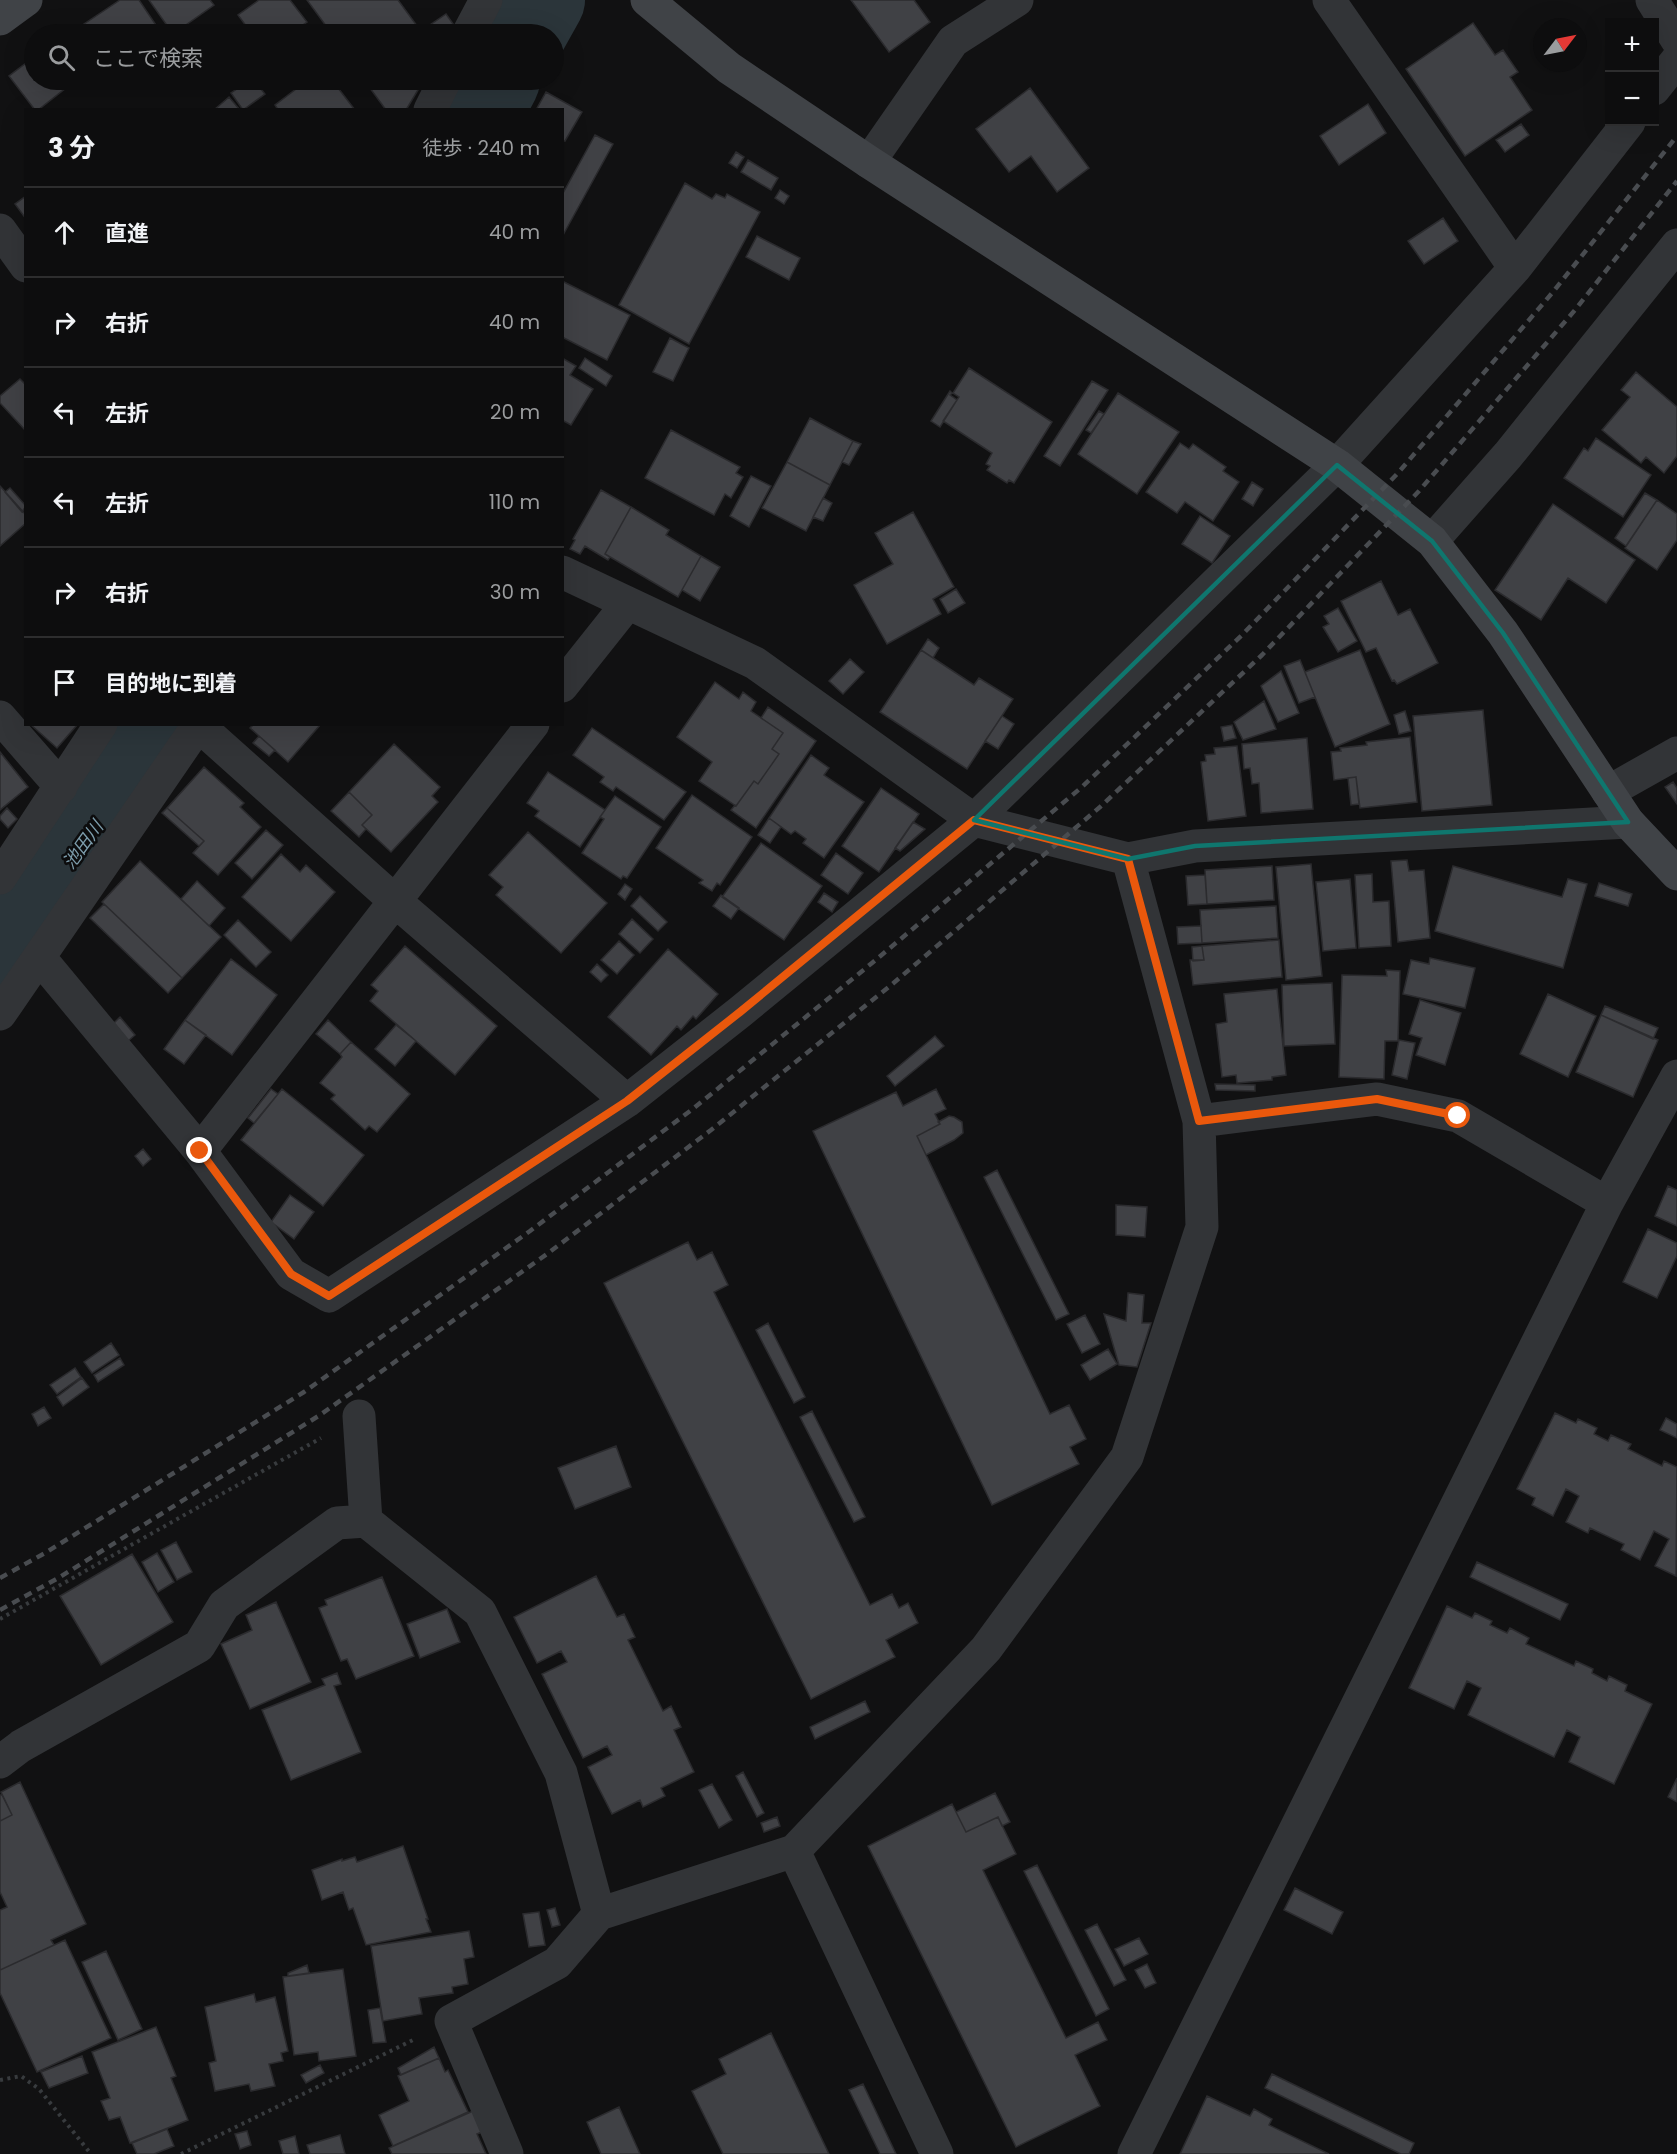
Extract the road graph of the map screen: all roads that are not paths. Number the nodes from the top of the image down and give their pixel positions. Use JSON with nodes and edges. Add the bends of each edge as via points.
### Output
{"nodes":[{"id":1,"x":26,"y":0,"type":"edge"},
{"id":2,"x":486,"y":0,"type":"edge"},
{"id":3,"x":647,"y":0,"type":"edge"},
{"id":4,"x":1329,"y":0,"type":"edge"},
{"id":5,"x":1652,"y":0,"type":"edge"},
{"id":6,"x":1012,"y":1,"type":"edge"},
{"id":7,"x":0,"y":19,"type":"edge"},
{"id":8,"x":473,"y":24,"type":"edge"},
{"id":9,"x":1677,"y":40,"type":"edge"},
{"id":10,"x":1677,"y":60,"type":"edge"},
{"id":11,"x":1659,"y":83,"type":"edge"},
{"id":12,"x":441,"y":90,"type":"edge"},
{"id":13,"x":431,"y":108,"type":"edge"},
{"id":14,"x":1626,"y":126,"type":"edge"},
{"id":15,"x":869,"y":162,"type":"junction"},
{"id":16,"x":0,"y":230,"type":"edge"},
{"id":17,"x":1677,"y":245,"type":"edge"},
{"id":18,"x":24,"y":263,"type":"edge"},
{"id":19,"x":1515,"y":268,"type":"junction"},
{"id":20,"x":1337,"y":465,"type":"junction"},
{"id":21,"x":1432,"y":541,"type":"junction"},
{"id":22,"x":564,"y":573,"type":"edge"},
{"id":23,"x":627,"y":603,"type":"junction"},
{"id":24,"x":564,"y":683,"type":"edge"},
{"id":25,"x":0,"y":717,"type":"edge"},
{"id":26,"x":100,"y":726,"type":"edge"},
{"id":27,"x":198,"y":726,"type":"edge"},
{"id":28,"x":200,"y":726,"type":"edge"},
{"id":29,"x":531,"y":726,"type":"edge"},
{"id":30,"x":1677,"y":753,"type":"edge"},
{"id":31,"x":61,"y":787,"type":"junction"},
{"id":32,"x":1608,"y":792,"type":"junction"},
{"id":33,"x":974,"y":820,"type":"junction"},
{"id":34,"x":1628,"y":822,"type":"junction"},
{"id":35,"x":1128,"y":859,"type":"junction"},
{"id":36,"x":1677,"y":874,"type":"edge"},
{"id":37,"x":0,"y":878,"type":"edge"},
{"id":38,"x":395,"y":902,"type":"junction"},
{"id":39,"x":40,"y":958,"type":"junction"},
{"id":40,"x":0,"y":1014,"type":"edge"},
{"id":41,"x":1677,"y":1076,"type":"edge"},
{"id":42,"x":627,"y":1101,"type":"junction"},
{"id":43,"x":1199,"y":1121,"type":"junction"},
{"id":44,"x":200,"y":1151,"type":"junction"},
{"id":45,"x":1607,"y":1203,"type":"junction"},
{"id":46,"x":359,"y":1416,"type":"road end"},
{"id":47,"x":366,"y":1521,"type":"junction"},
{"id":48,"x":0,"y":1762,"type":"edge"},
{"id":49,"x":794,"y":1851,"type":"junction"},
{"id":50,"x":599,"y":1914,"type":"junction"},
{"id":51,"x":507,"y":2154,"type":"edge"},
{"id":52,"x":937,"y":2154,"type":"edge"},
{"id":53,"x":1134,"y":2154,"type":"edge"}],
"edges":[{"from":1,"to":7,"type":"street"},
{"from":2,"to":8,"type":"street"},
{"from":3,"to":15,"type":"street","via":[[729,68]]},
{"from":4,"to":19,"type":"street"},
{"from":5,"to":9,"type":"street"},
{"from":6,"to":15,"type":"street","via":[[953,41]]},
{"from":10,"to":11,"type":"street"},
{"from":12,"to":13,"type":"street"},
{"from":14,"to":19,"type":"street"},
{"from":15,"to":20,"type":"street"},
{"from":16,"to":18,"type":"street"},
{"from":17,"to":21,"type":"street","via":[[1508,454]]},
{"from":19,"to":20,"type":"street"},
{"from":20,"to":21,"type":"street"},
{"from":20,"to":33,"type":"street"},
{"from":21,"to":32,"type":"street","via":[[1503,633]]},
{"from":22,"to":23,"type":"street"},
{"from":23,"to":24,"type":"street"},
{"from":23,"to":33,"type":"street","via":[[755,663]]},
{"from":25,"to":31,"type":"street"},
{"from":26,"to":31,"type":"street"},
{"from":27,"to":39,"type":"street"},
{"from":28,"to":38,"type":"street"},
{"from":29,"to":38,"type":"street"},
{"from":30,"to":32,"type":"street"},
{"from":31,"to":37,"type":"street"},
{"from":32,"to":34,"type":"street"},
{"from":33,"to":35,"type":"street"},
{"from":33,"to":42,"type":"street"},
{"from":34,"to":35,"type":"street","via":[[1195,846]]},
{"from":34,"to":36,"type":"street"},
{"from":35,"to":43,"type":"street"},
{"from":38,"to":42,"type":"street"},
{"from":38,"to":44,"type":"street"},
{"from":39,"to":40,"type":"street"},
{"from":39,"to":44,"type":"street"},
{"from":41,"to":45,"type":"street"},
{"from":42,"to":44,"type":"street","via":[[329,1296],[291,1274]]},
{"from":43,"to":45,"type":"street","via":[[1377,1099],[1458,1116]]},
{"from":43,"to":49,"type":"street","via":[[1203,1227],[1126,1457],[986,1649]]},
{"from":45,"to":53,"type":"street"},
{"from":46,"to":47,"type":"street"},
{"from":47,"to":48,"type":"street","via":[[337,1523],[224,1605],[199,1646],[21,1746]]},
{"from":47,"to":50,"type":"street","via":[[480,1612],[561,1773]]},
{"from":49,"to":50,"type":"street"},
{"from":49,"to":52,"type":"street"},
{"from":50,"to":51,"type":"street","via":[[557,1964],[451,2021]]}]}
